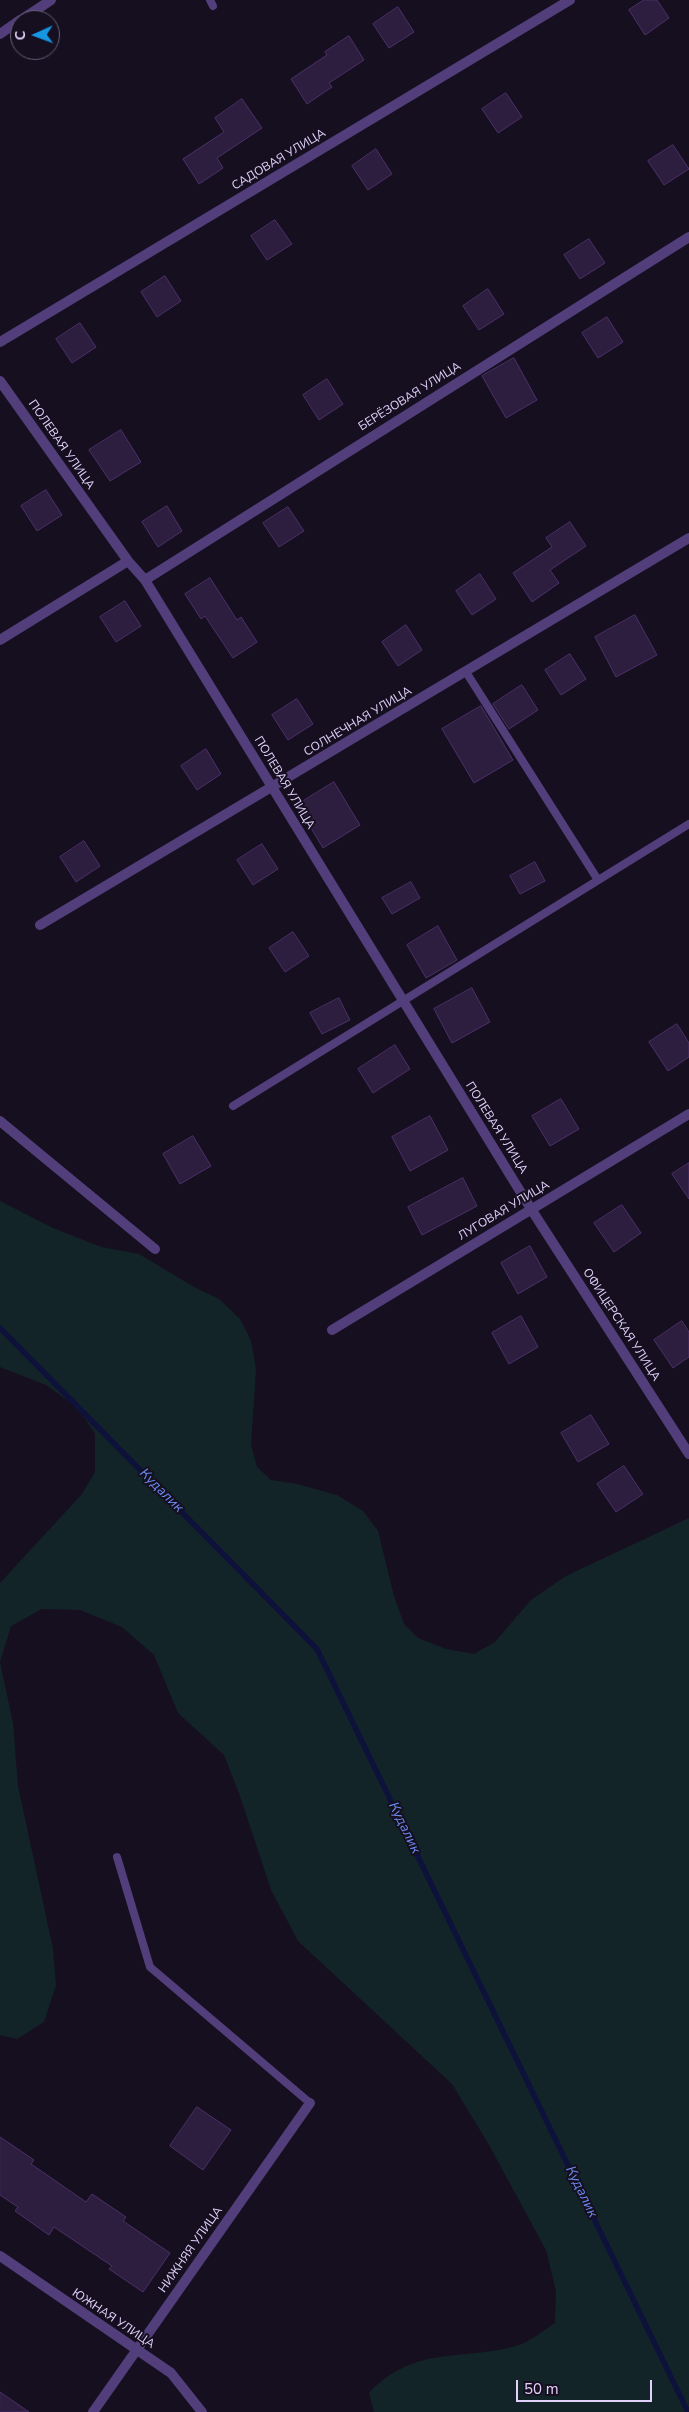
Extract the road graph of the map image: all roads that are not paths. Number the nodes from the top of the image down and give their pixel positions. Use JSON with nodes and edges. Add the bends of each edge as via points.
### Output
{"nodes":[{"id":1,"x":51,"y":0,"type":"edge"},
{"id":2,"x":570,"y":0,"type":"edge"},
{"id":3,"x":36,"y":10,"type":"edge"},
{"id":4,"x":689,"y":237,"type":"edge"},
{"id":5,"x":0,"y":342,"type":"edge"},
{"id":6,"x":0,"y":380,"type":"edge"},
{"id":7,"x":689,"y":538,"type":"edge"},
{"id":8,"x":128,"y":561,"type":"junction"},
{"id":9,"x":146,"y":580,"type":"junction"},
{"id":10,"x":0,"y":640,"type":"edge"},
{"id":11,"x":466,"y":672,"type":"junction"},
{"id":12,"x":272,"y":788,"type":"junction"},
{"id":13,"x":689,"y":824,"type":"edge"},
{"id":14,"x":598,"y":880,"type":"junction"},
{"id":15,"x":40,"y":925,"type":"dead end"},
{"id":16,"x":402,"y":1000,"type":"junction"},
{"id":17,"x":233,"y":1106,"type":"dead end"},
{"id":18,"x":689,"y":1114,"type":"edge"},
{"id":19,"x":0,"y":1121,"type":"edge"},
{"id":20,"x":532,"y":1209,"type":"junction"},
{"id":21,"x":155,"y":1249,"type":"dead end"},
{"id":22,"x":332,"y":1330,"type":"dead end"},
{"id":23,"x":688,"y":1450,"type":"edge"},
{"id":24,"x":117,"y":1857,"type":"dead end"},
{"id":25,"x":310,"y":2103,"type":"joint"},
{"id":26,"x":0,"y":2256,"type":"edge"},
{"id":27,"x":137,"y":2350,"type":"junction"},
{"id":28,"x":93,"y":2412,"type":"edge"},
{"id":29,"x":202,"y":2412,"type":"edge"}],
"edges":[{"from":1,"to":3,"type":"street"},
{"from":2,"to":5,"type":"street","name":"САДОВАЯ УЛИЦА"},
{"from":4,"to":9,"type":"street","name":"БЕРЁЗОВАЯ УЛИЦА"},
{"from":6,"to":8,"type":"street","name":"ПОЛЕВАЯ УЛИЦА"},
{"from":7,"to":11,"type":"street","name":"СОЛНЕЧНАЯ УЛИЦА"},
{"from":8,"to":9,"type":"street","name":"ПОЛЕВАЯ УЛИЦА"},
{"from":8,"to":10,"type":"street"},
{"from":9,"to":12,"type":"street","name":"ПОЛЕВАЯ УЛИЦА"},
{"from":11,"to":12,"type":"street","name":"СОЛНЕЧНАЯ УЛИЦА"},
{"from":11,"to":14,"type":"lane"},
{"from":12,"to":15,"type":"street","name":"СОЛНЕЧНАЯ УЛИЦА"},
{"from":12,"to":16,"type":"street","name":"ПОЛЕВАЯ УЛИЦА"},
{"from":13,"to":14,"type":"lane"},
{"from":14,"to":16,"type":"lane"},
{"from":16,"to":17,"type":"lane"},
{"from":16,"to":20,"type":"street","name":"ПОЛЕВАЯ УЛИЦА"},
{"from":18,"to":20,"type":"street","name":"ЛУГОВАЯ УЛИЦА"},
{"from":19,"to":21,"type":"street"},
{"from":20,"to":22,"type":"street","name":"ЛУГОВАЯ УЛИЦА"},
{"from":20,"to":23,"type":"street","name":"ОФИЦЕРСКАЯ УЛИЦА"},
{"from":24,"to":25,"type":"lane","via":[[150,1967]]},
{"from":25,"to":27,"type":"street","name":"НИЖНЯЯ УЛИЦА"},
{"from":26,"to":27,"type":"street","name":"ЮЖНАЯ УЛИЦА"},
{"from":27,"to":28,"type":"street","name":"НИЖНЯЯ УЛИЦА"},
{"from":27,"to":29,"type":"street","name":"ЮЖНАЯ УЛИЦА","via":[[171,2373]]}]}
